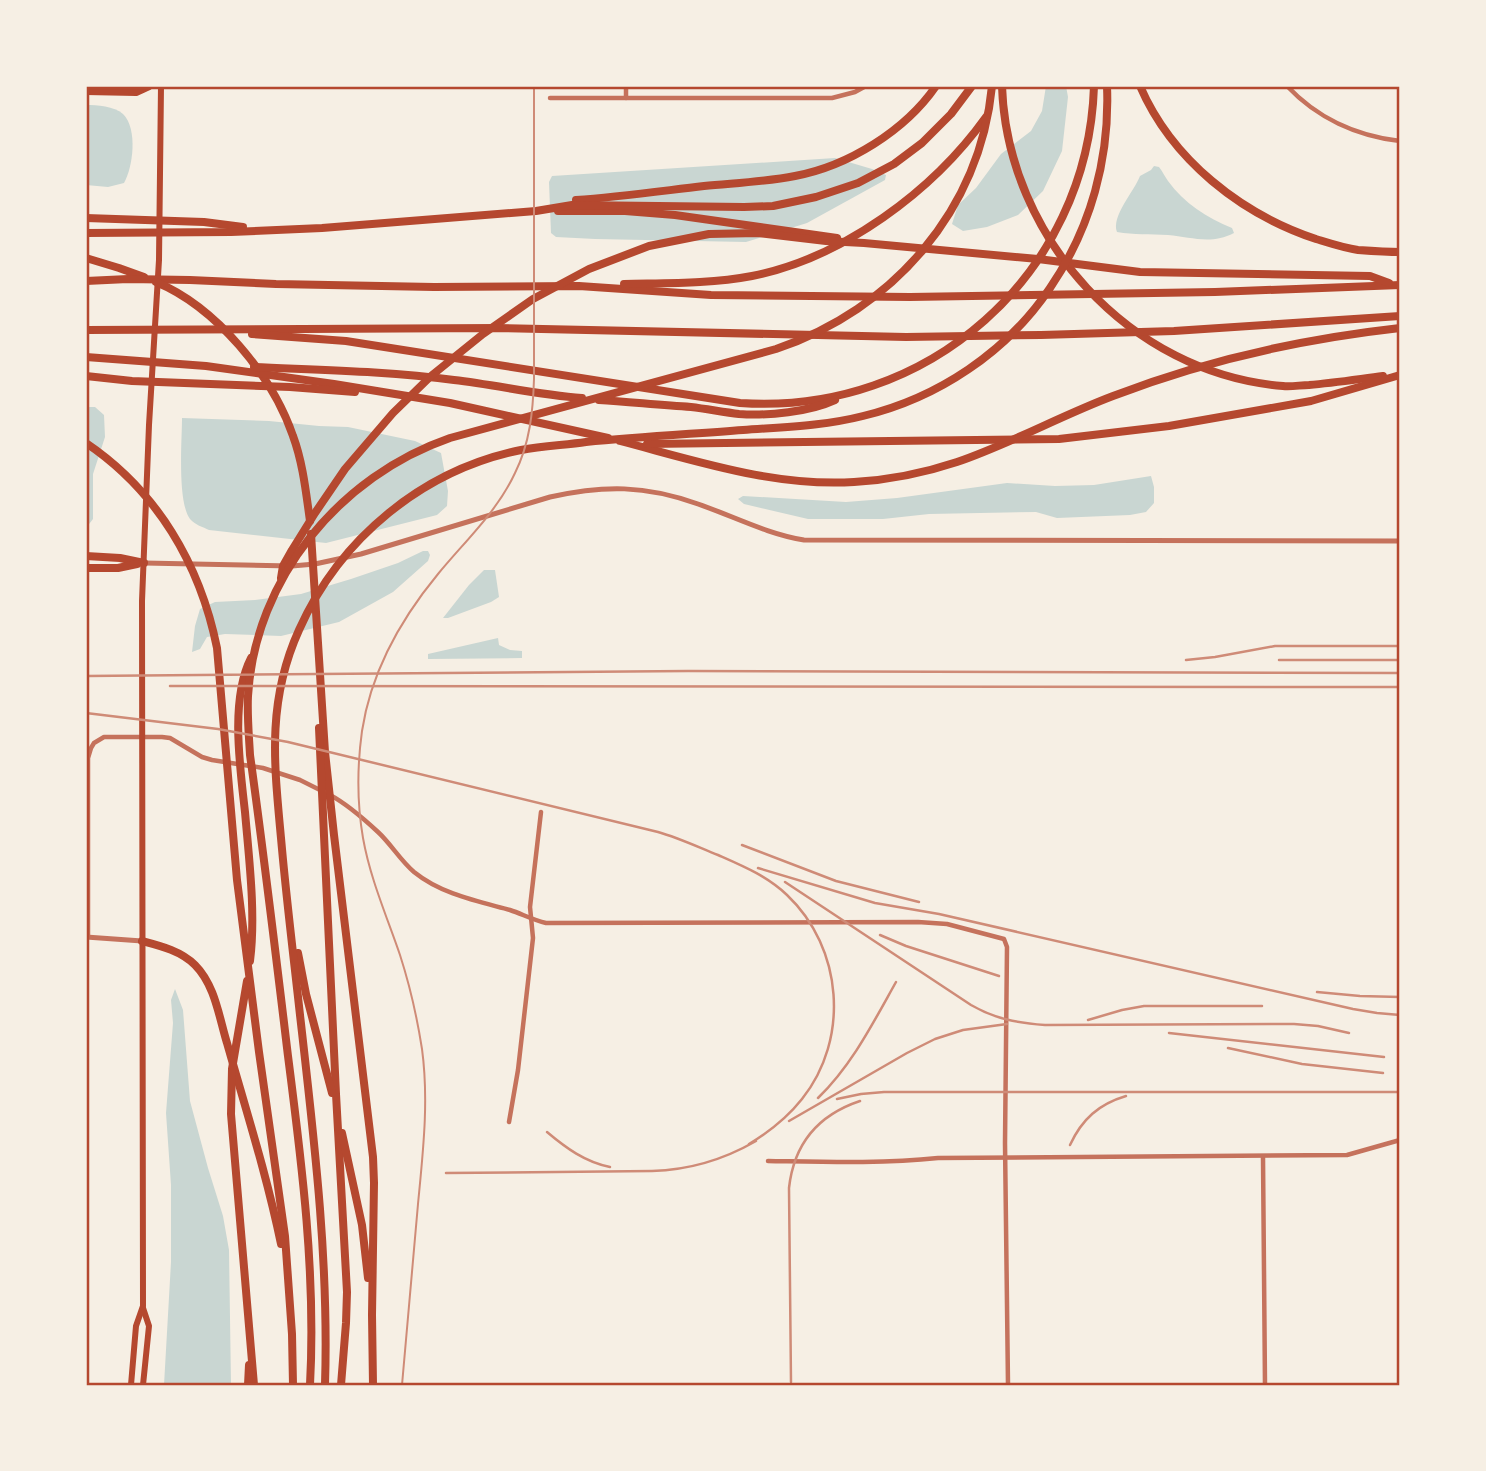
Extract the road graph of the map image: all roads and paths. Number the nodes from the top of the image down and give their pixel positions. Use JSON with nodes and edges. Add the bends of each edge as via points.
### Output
{"nodes":[{"id":1,"x":149,"y":86,"type":"edge"},
{"id":2,"x":161,"y":86,"type":"edge"},
{"id":3,"x":626,"y":86,"type":"edge"},
{"id":4,"x":866,"y":86,"type":"edge"},
{"id":5,"x":936,"y":86,"type":"edge"},
{"id":6,"x":972,"y":86,"type":"edge"},
{"id":7,"x":992,"y":86,"type":"edge"},
{"id":8,"x":1001,"y":86,"type":"edge"},
{"id":9,"x":1094,"y":86,"type":"edge"},
{"id":10,"x":1107,"y":86,"type":"edge"},
{"id":11,"x":1140,"y":86,"type":"edge"},
{"id":12,"x":1287,"y":86,"type":"edge"},
{"id":13,"x":86,"y":91,"type":"edge"},
{"id":14,"x":550,"y":98,"type":"dead end"},
{"id":15,"x":626,"y":98,"type":"junction"},
{"id":16,"x":1400,"y":141,"type":"edge"},
{"id":17,"x":536,"y":211,"type":"junction"},
{"id":18,"x":86,"y":218,"type":"edge"},
{"id":19,"x":268,"y":231,"type":"junction"},
{"id":20,"x":86,"y":233,"type":"edge"},
{"id":21,"x":864,"y":243,"type":"junction"},
{"id":22,"x":1400,"y":252,"type":"edge"},
{"id":23,"x":86,"y":258,"type":"edge"},
{"id":24,"x":86,"y":282,"type":"edge"},
{"id":25,"x":1397,"y":285,"type":"edge"},
{"id":26,"x":579,"y":286,"type":"junction"},
{"id":27,"x":1400,"y":316,"type":"edge"},
{"id":28,"x":1400,"y":328,"type":"edge"},
{"id":29,"x":194,"y":329,"type":"junction"},
{"id":30,"x":86,"y":330,"type":"edge"},
{"id":31,"x":86,"y":357,"type":"edge"},
{"id":32,"x":206,"y":366,"type":"junction"},
{"id":33,"x":1400,"y":374,"type":"edge"},
{"id":34,"x":86,"y":376,"type":"edge"},
{"id":35,"x":393,"y":393,"type":"junction"},
{"id":36,"x":850,"y":393,"type":"junction"},
{"id":37,"x":86,"y":443,"type":"edge"},
{"id":38,"x":567,"y":444,"type":"junction"},
{"id":39,"x":1400,"y":541,"type":"edge"},
{"id":40,"x":86,"y":556,"type":"edge"},
{"id":41,"x":144,"y":563,"type":"junction"},
{"id":42,"x":86,"y":568,"type":"edge"},
{"id":43,"x":280,"y":582,"type":"junction"},
{"id":44,"x":255,"y":650,"type":"junction"},
{"id":45,"x":321,"y":666,"type":"junction"},
{"id":46,"x":541,"y":812,"type":"dead end"},
{"id":47,"x":286,"y":895,"type":"junction"},
{"id":48,"x":532,"y":919,"type":"junction"},
{"id":49,"x":87,"y":937,"type":"edge"},
{"id":50,"x":142,"y":941,"type":"junction"},
{"id":51,"x":509,"y":1122,"type":"dead end"},
{"id":52,"x":1400,"y":1140,"type":"edge"},
{"id":53,"x":1005,"y":1157,"type":"junction"},
{"id":54,"x":1263,"y":1157,"type":"junction"},
{"id":55,"x":768,"y":1161,"type":"dead end"},
{"id":56,"x":283,"y":1237,"type":"junction"},
{"id":57,"x":143,"y":1306,"type":"junction"},
{"id":58,"x":372,"y":1315,"type":"junction"},
{"id":59,"x":250,"y":1344,"type":"junction"},
{"id":60,"x":131,"y":1385,"type":"edge"},
{"id":61,"x":143,"y":1385,"type":"edge"},
{"id":62,"x":248,"y":1385,"type":"edge"},
{"id":63,"x":254,"y":1385,"type":"edge"},
{"id":64,"x":293,"y":1385,"type":"edge"},
{"id":65,"x":310,"y":1385,"type":"edge"},
{"id":66,"x":325,"y":1385,"type":"edge"},
{"id":67,"x":341,"y":1385,"type":"edge"},
{"id":68,"x":373,"y":1385,"type":"edge"},
{"id":69,"x":1007,"y":1385,"type":"edge"},
{"id":70,"x":1265,"y":1385,"type":"edge"}],
"edges":[{"from":1,"to":13,"type":"highway","via":[[136,92]]},
{"from":2,"to":41,"type":"main road","via":[[159,260]]},
{"from":3,"to":15,"type":"street"},
{"from":4,"to":15,"type":"street","via":[[832,98]]},
{"from":5,"to":17,"type":"highway","via":[[896,128],[829,166],[795,176],[571,200]]},
{"from":6,"to":17,"type":"highway","via":[[922,144],[894,164],[816,197],[760,207],[572,205]]},
{"from":7,"to":43,"type":"highway","via":[[980,145],[953,207],[913,262],[862,306],[816,333],[776,349],[421,449],[340,504]]},
{"from":8,"to":26,"type":"highway","via":[[986,118],[958,153],[881,220],[832,247],[786,268],[743,277]]},
{"from":8,"to":33,"type":"highway","via":[[1014,161],[1040,223],[1076,277],[1120,320],[1168,353],[1249,381],[1285,386]]},
{"from":9,"to":36,"type":"highway","via":[[1087,143],[1072,194],[1049,243],[1020,284],[983,322],[940,354],[894,378]]},
{"from":10,"to":38,"type":"highway","via":[[1101,166],[1077,241],[1042,300],[990,354],[967,370],[933,391],[885,411],[832,422]]},
{"from":11,"to":22,"type":"highway","via":[[1185,156],[1238,201],[1294,232],[1356,249]]},
{"from":12,"to":16,"type":"street","via":[[1343,126]]},
{"from":14,"to":15,"type":"street"},
{"from":17,"to":19,"type":"highway"},
{"from":17,"to":21,"type":"highway","via":[[675,215]]},
{"from":18,"to":19,"type":"highway","via":[[205,222]]},
{"from":19,"to":20,"type":"highway"},
{"from":21,"to":25,"type":"highway","via":[[1140,272],[1370,276]]},
{"from":21,"to":43,"type":"highway","via":[[758,233],[684,238],[598,265],[533,299],[455,355],[370,439],[315,513],[283,566]]},
{"from":23,"to":45,"type":"highway","via":[[175,291],[232,339],[267,383],[293,435],[304,483]]},
{"from":24,"to":26,"type":"highway"},
{"from":25,"to":26,"type":"highway","via":[[971,296],[711,295]]},
{"from":27,"to":29,"type":"highway","via":[[1174,331],[905,337],[497,328]]},
{"from":28,"to":35,"type":"highway","via":[[1315,340],[1212,363],[1112,396],[954,463],[916,474],[851,482],[758,476],[554,425]]},
{"from":29,"to":30,"type":"highway"},
{"from":29,"to":36,"type":"highway","via":[[346,341],[740,403],[799,402]]},
{"from":31,"to":32,"type":"highway"},
{"from":32,"to":35,"type":"highway"},
{"from":32,"to":36,"type":"highway","via":[[451,379],[557,397],[741,414],[820,407]]},
{"from":33,"to":38,"type":"highway","via":[[1311,401],[1169,426],[1059,439]]},
{"from":34,"to":35,"type":"highway"},
{"from":37,"to":56,"type":"highway","via":[[134,484],[173,531],[211,619],[236,880]]},
{"from":38,"to":47,"type":"highway","via":[[478,462],[414,494],[362,537],[321,588],[298,631],[276,714],[275,781]]},
{"from":39,"to":41,"type":"street","via":[[804,540],[650,490],[610,488],[550,497],[315,564]]},
{"from":40,"to":41,"type":"highway"},
{"from":41,"to":42,"type":"highway"},
{"from":41,"to":50,"type":"main road"},
{"from":43,"to":44,"type":"highway"},
{"from":44,"to":59,"type":"highway","via":[[246,667],[239,711],[252,947],[230,1093]]},
{"from":44,"to":65,"type":"highway","via":[[248,696],[250,755],[309,1245]]},
{"from":45,"to":58,"type":"highway","via":[[328,780],[373,1157]]},
{"from":45,"to":67,"type":"highway","via":[[319,738],[345,1253]]},
{"from":46,"to":48,"type":"street"},
{"from":47,"to":58,"type":"highway","via":[[362,1225]]},
{"from":47,"to":66,"type":"highway","via":[[321,1203]]},
{"from":48,"to":49,"type":"street","via":[[429,882],[339,800],[300,780],[202,757],[170,738],[104,737],[94,743],[88,764]]},
{"from":48,"to":51,"type":"street"},
{"from":48,"to":53,"type":"street","via":[[546,923],[918,922],[947,924],[1004,939]]},
{"from":49,"to":50,"type":"street"},
{"from":50,"to":56,"type":"highway","via":[[169,949],[195,965],[213,995]]},
{"from":50,"to":57,"type":"main road"},
{"from":52,"to":54,"type":"street","via":[[1347,1155]]},
{"from":53,"to":54,"type":"street"},
{"from":53,"to":55,"type":"street"},
{"from":53,"to":69,"type":"street"},
{"from":54,"to":70,"type":"street"},
{"from":56,"to":64,"type":"highway"},
{"from":57,"to":60,"type":"main road","via":[[136,1326]]},
{"from":57,"to":61,"type":"main road","via":[[149,1326]]},
{"from":58,"to":68,"type":"highway"},
{"from":59,"to":62,"type":"highway"},
{"from":59,"to":63,"type":"highway"}]}
